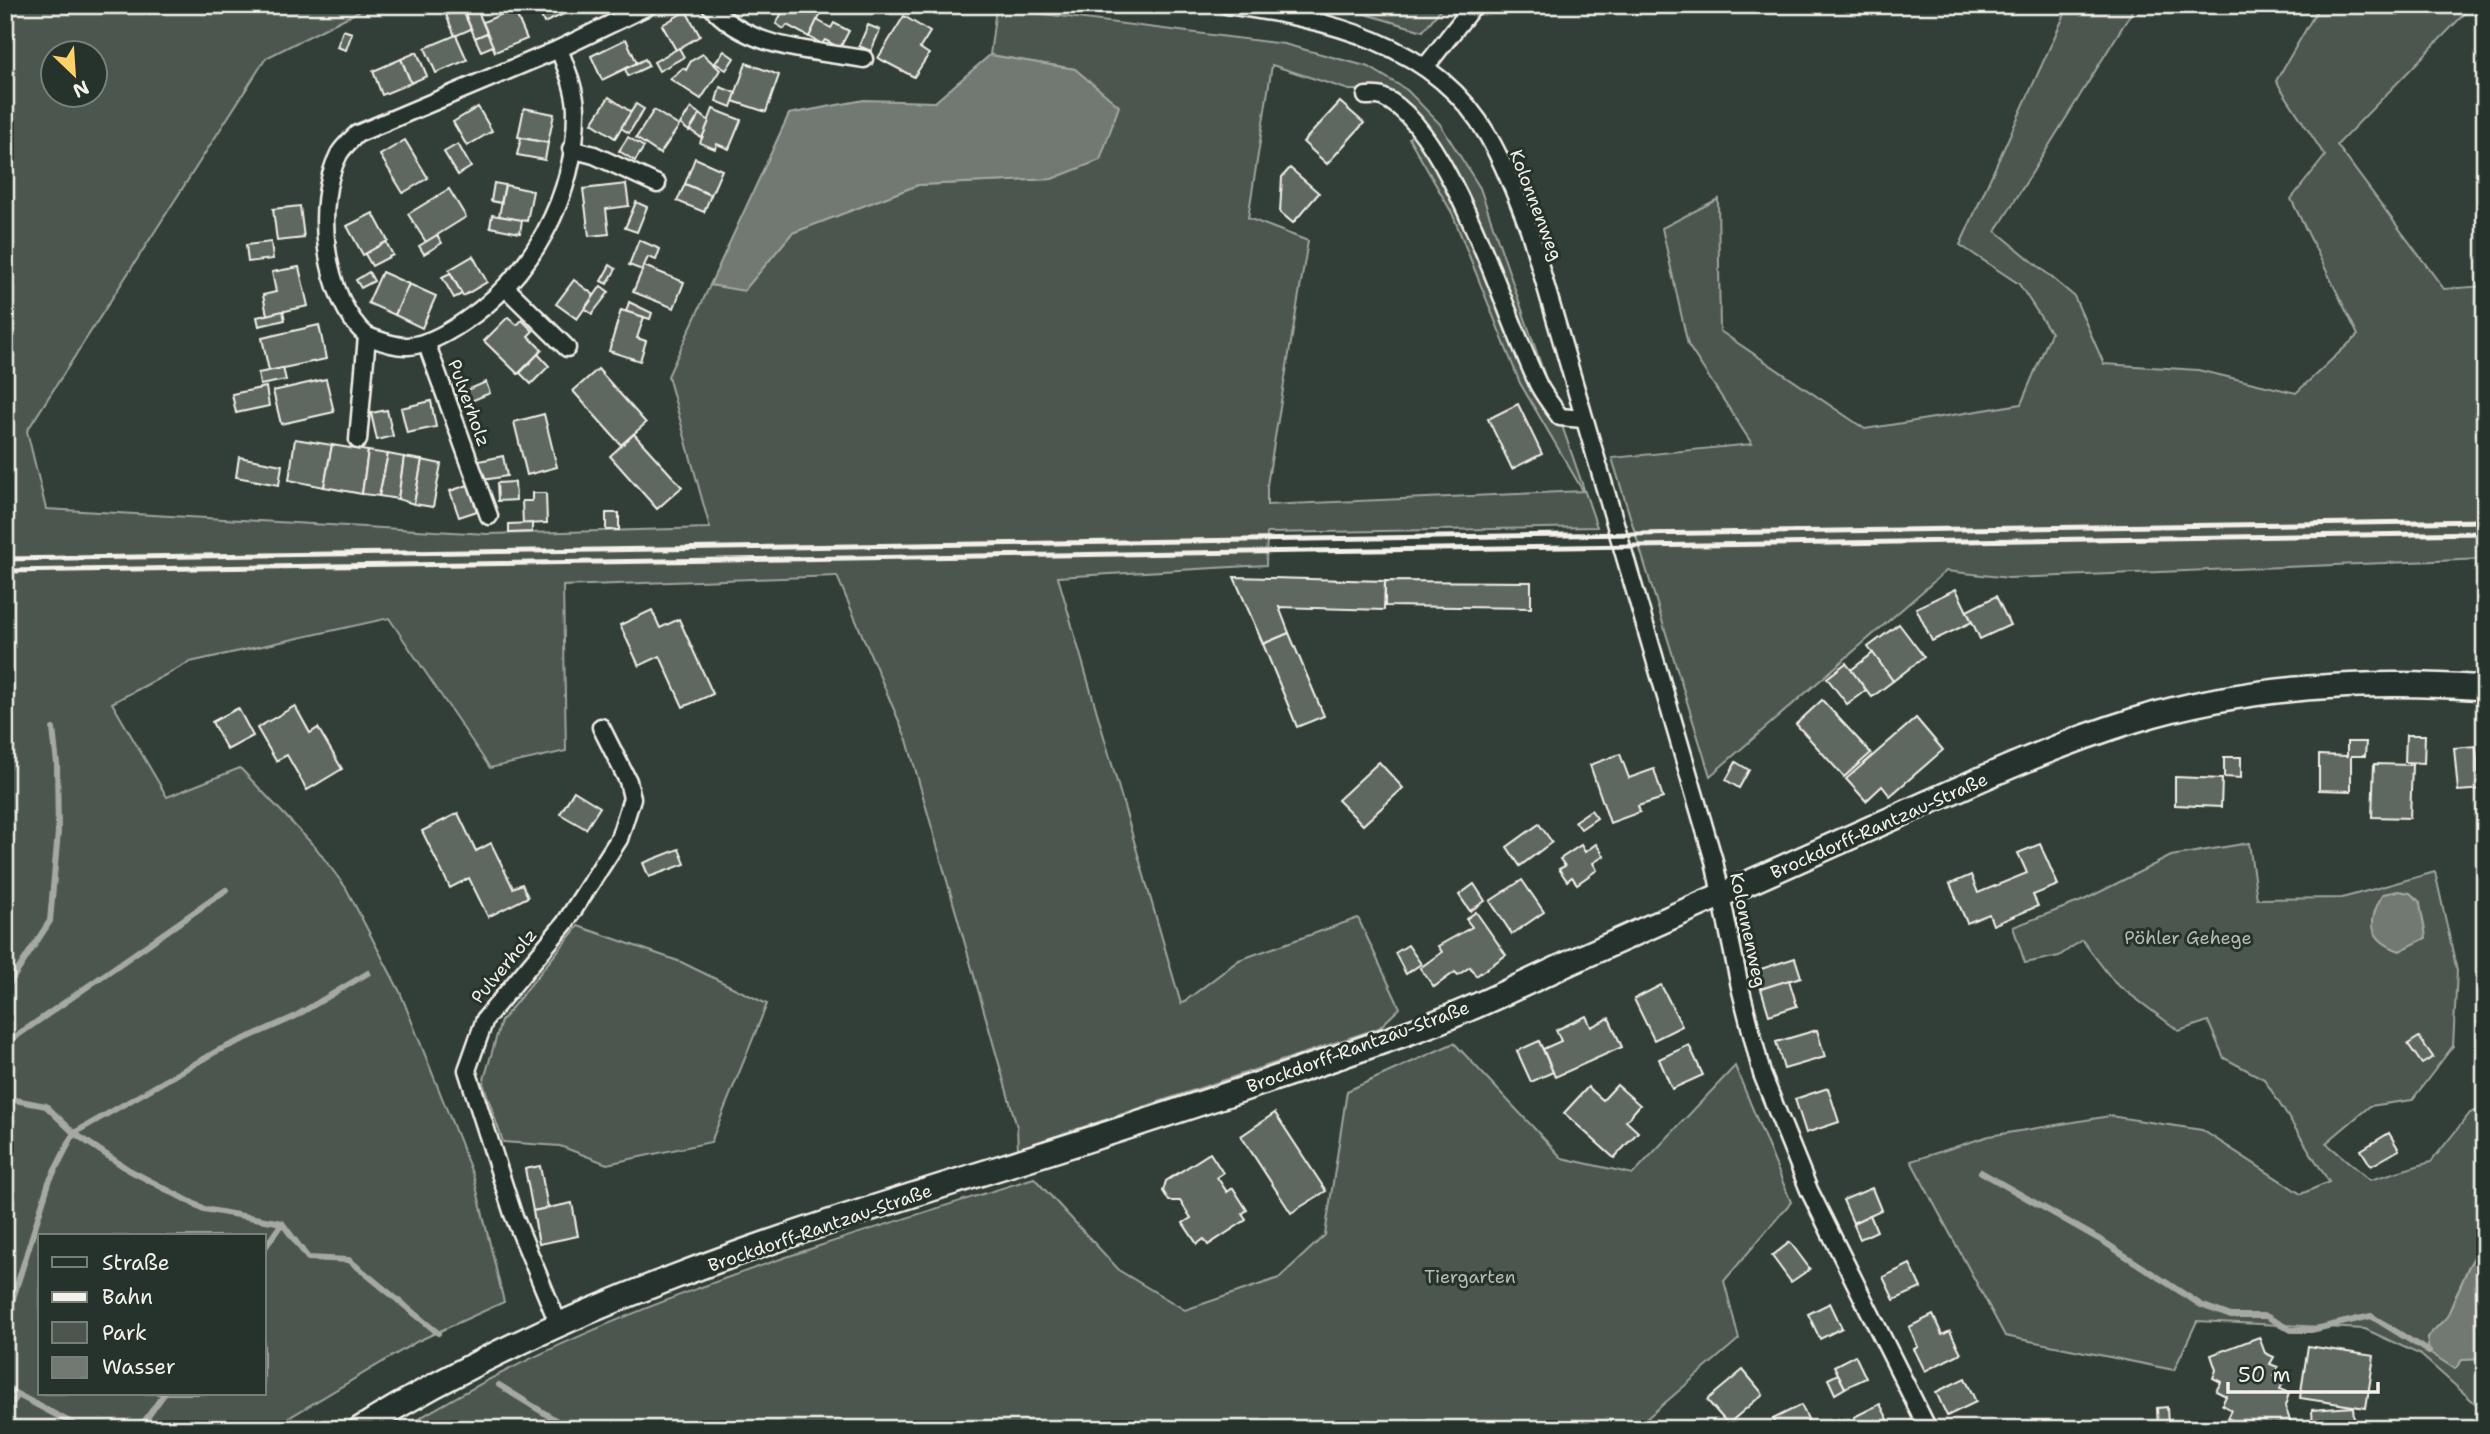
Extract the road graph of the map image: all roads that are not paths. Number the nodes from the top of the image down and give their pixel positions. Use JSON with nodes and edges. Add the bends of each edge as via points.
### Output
{"nodes":[{"id":1,"x":650,"y":5,"type":"edge"},
{"id":2,"x":710,"y":5,"type":"edge"},
{"id":3,"x":1227,"y":5,"type":"edge"},
{"id":4,"x":1474,"y":5,"type":"edge"},
{"id":5,"x":559,"y":50,"type":"junction"},
{"id":6,"x":864,"y":59,"type":"dead end"},
{"id":7,"x":1426,"y":66,"type":"junction"},
{"id":8,"x":1366,"y":96,"type":"dead end"},
{"id":9,"x":571,"y":149,"type":"junction"},
{"id":10,"x":657,"y":184,"type":"dead end"},
{"id":11,"x":506,"y":288,"type":"junction"},
{"id":12,"x":367,"y":336,"type":"junction"},
{"id":13,"x":426,"y":342,"type":"junction"},
{"id":14,"x":567,"y":348,"type":"dead end"},
{"id":15,"x":1583,"y":419,"type":"junction"},
{"id":16,"x":358,"y":440,"type":"dead end"},
{"id":17,"x":489,"y":516,"type":"dead end"},
{"id":18,"x":2485,"y":688,"type":"edge"},
{"id":19,"x":601,"y":727,"type":"dead end"},
{"id":20,"x":1720,"y":897,"type":"junction"},
{"id":21,"x":558,"y":1323,"type":"junction"},
{"id":22,"x":360,"y":1429,"type":"edge"},
{"id":23,"x":1928,"y":1429,"type":"edge"}],
"edges":[{"from":1,"to":5,"type":"street"},
{"from":2,"to":6,"type":"street","via":[[722,20],[764,42]]},
{"from":3,"to":7,"type":"street","name":"Kolonnenweg","via":[[1296,15],[1359,33]]},
{"from":4,"to":7,"type":"street"},
{"from":5,"to":9,"type":"street","via":[[576,110]]},
{"from":5,"to":12,"type":"street","via":[[357,134],[340,152],[325,201],[330,268],[339,301],[352,323]]},
{"from":7,"to":15,"type":"street","name":"Kolonnenweg","via":[[1464,102],[1509,177],[1529,229]]},
{"from":8,"to":15,"type":"street","via":[[1381,96],[1398,108],[1432,148],[1464,205],[1540,387],[1560,417]]},
{"from":9,"to":10,"type":"street"},
{"from":9,"to":11,"type":"street","via":[[566,183],[555,212],[539,245]]},
{"from":11,"to":13,"type":"street","via":[[477,313]]},
{"from":11,"to":14,"type":"street"},
{"from":12,"to":13,"type":"street","via":[[408,346]]},
{"from":12,"to":16,"type":"street"},
{"from":13,"to":17,"type":"street","name":"Pulverholz"},
{"from":15,"to":20,"type":"street","name":"Kolonnenweg","via":[[1714,861]]},
{"from":18,"to":20,"type":"street","name":"Brockdorff-Rantzau-Straße","via":[[2441,684],[2297,689],[2216,700],[2136,720],[1974,783]]},
{"from":19,"to":21,"type":"street","name":"Pulverholz","via":[[632,798],[619,839],[565,923],[485,1019],[467,1070],[513,1214]]},
{"from":20,"to":21,"type":"street","name":"Brockdorff-Rantzau-Straße","via":[[1419,1029],[1093,1139],[827,1222]]},
{"from":20,"to":23,"type":"street","name":"Kolonnenweg","via":[[1762,1074],[1809,1190]]},
{"from":21,"to":22,"type":"street","name":"Brockdorff-Rantzau-Straße","via":[[416,1394]]}]}
